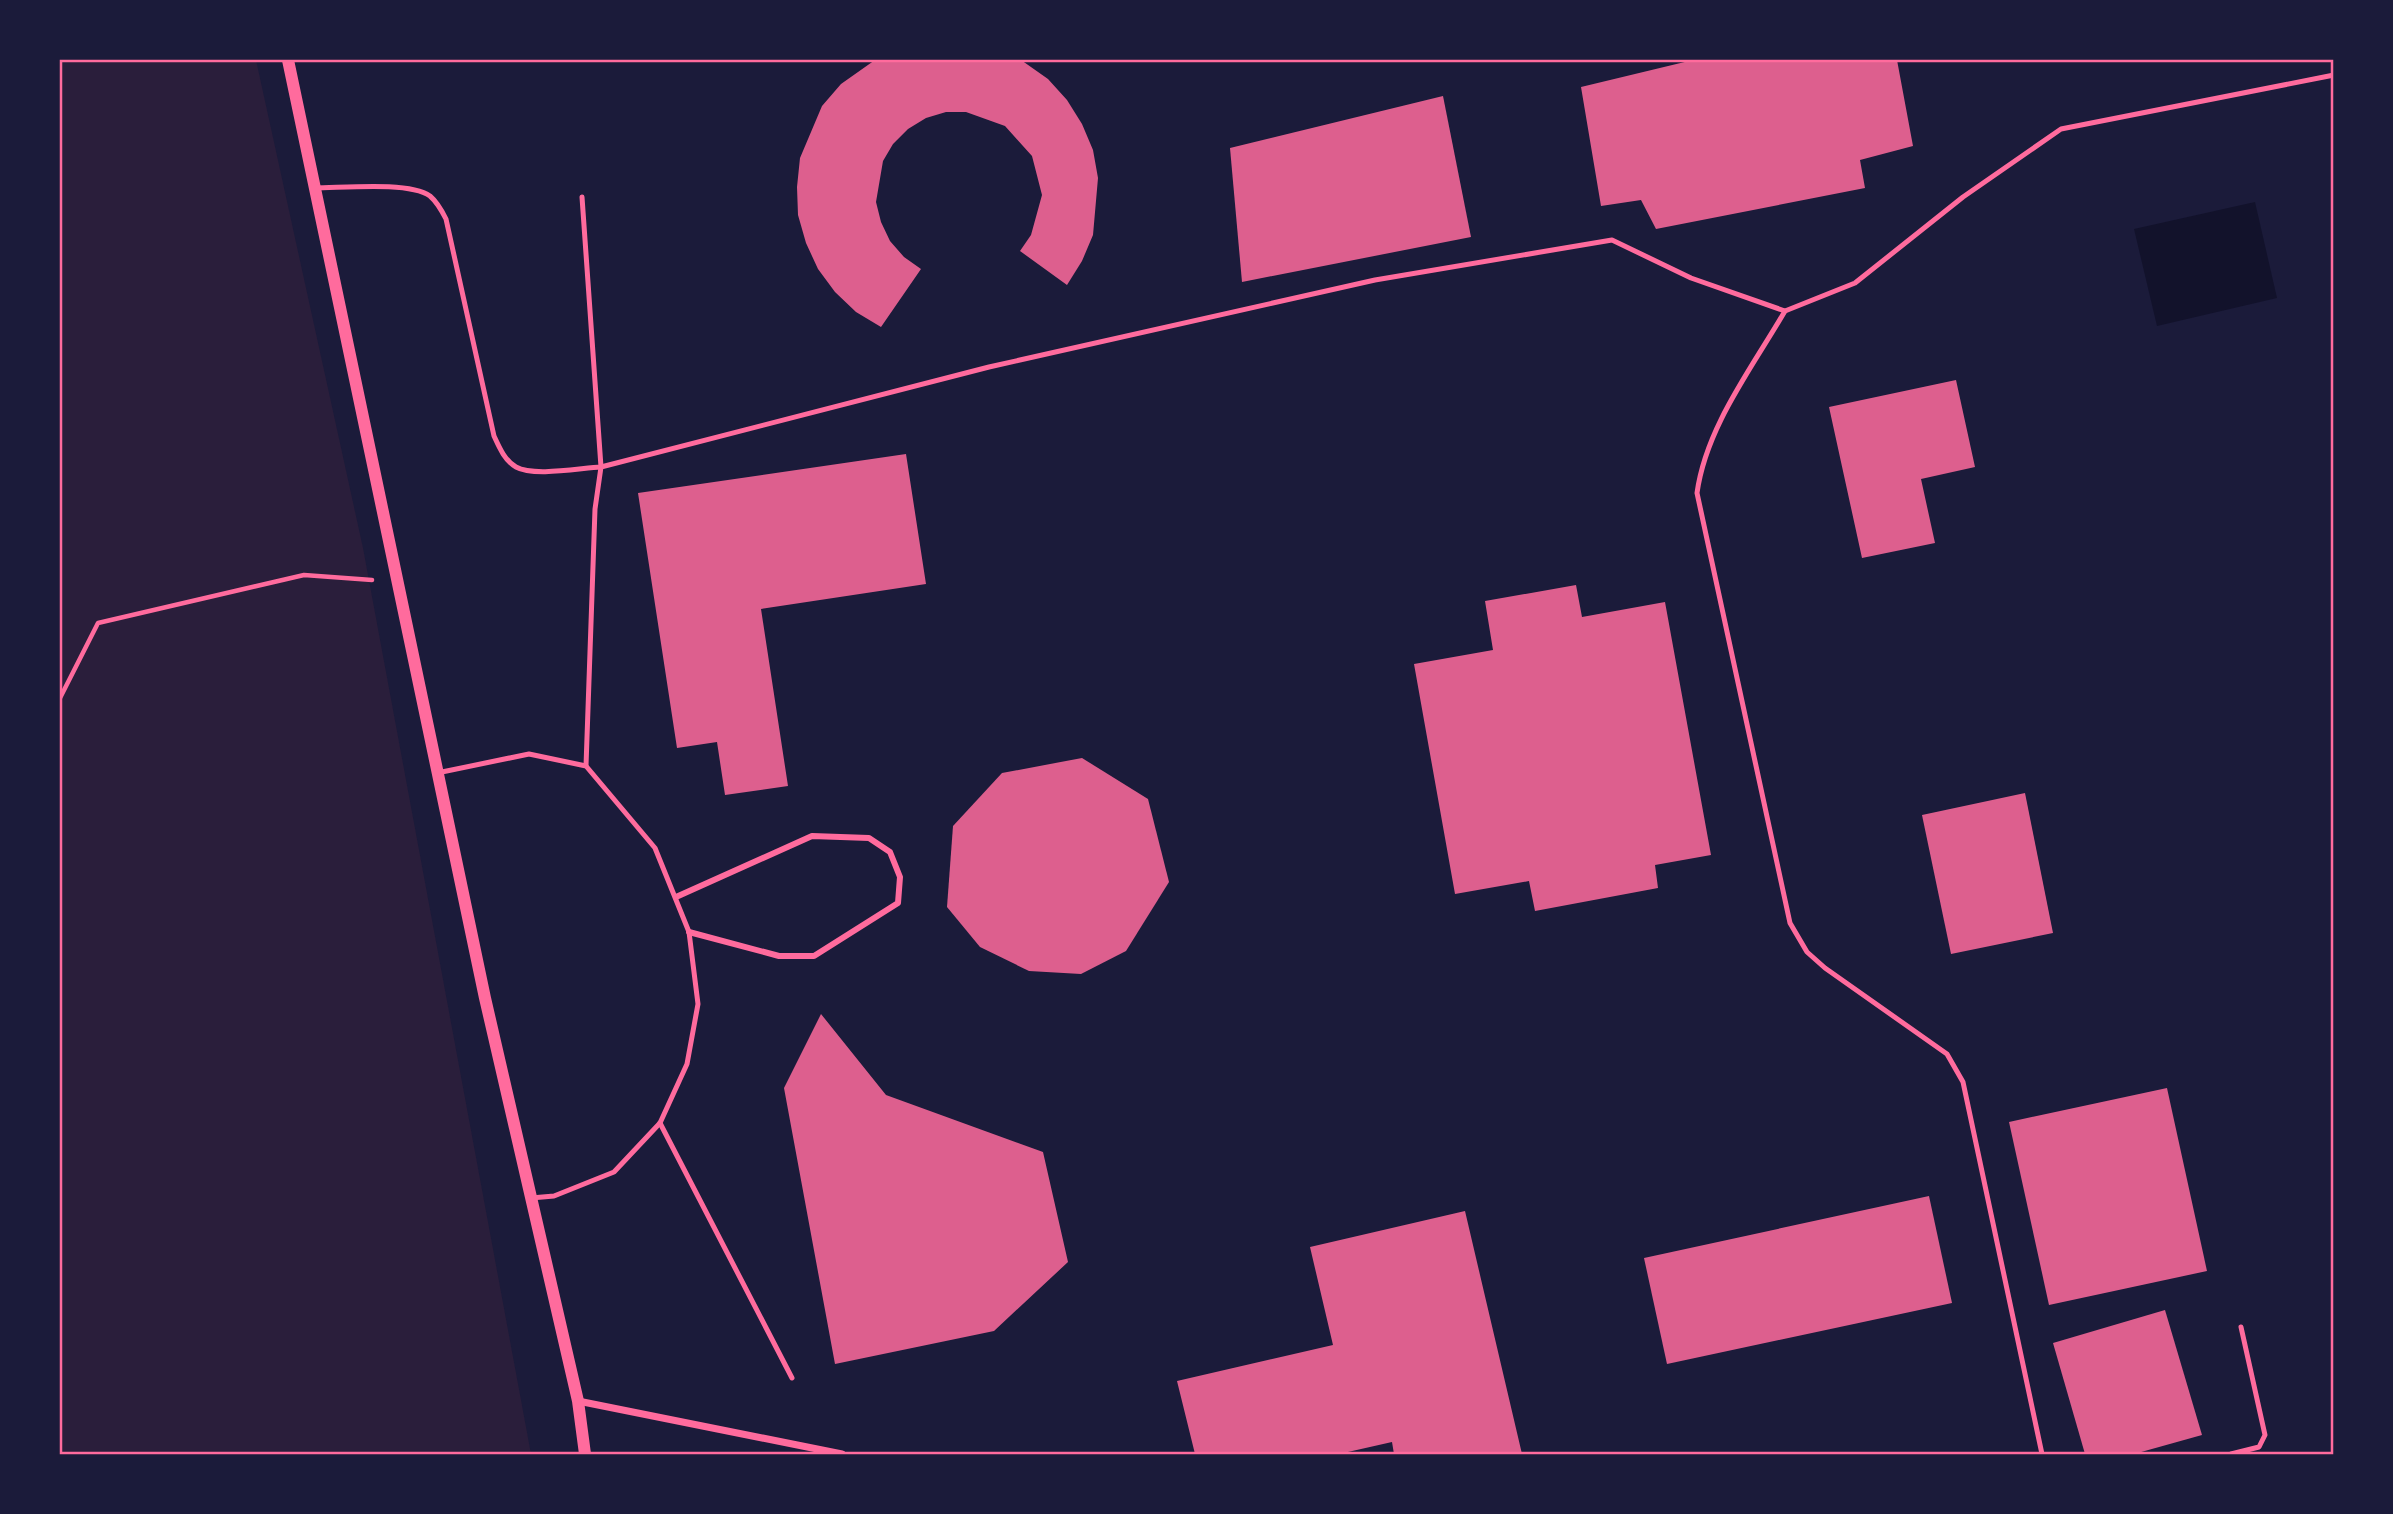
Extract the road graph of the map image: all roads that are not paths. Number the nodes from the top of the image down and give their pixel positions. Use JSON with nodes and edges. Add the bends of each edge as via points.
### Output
{"nodes":[{"id":1,"x":288,"y":60,"type":"edge"},
{"id":2,"x":2333,"y":75,"type":"edge"},
{"id":3,"x":316,"y":188,"type":"junction"},
{"id":4,"x":582,"y":197,"type":"dead end"},
{"id":5,"x":1785,"y":311,"type":"junction"},
{"id":6,"x":601,"y":467,"type":"junction"},
{"id":7,"x":586,"y":766,"type":"junction"},
{"id":8,"x":438,"y":773,"type":"junction"},
{"id":9,"x":676,"y":897,"type":"junction"},
{"id":10,"x":689,"y":932,"type":"junction"},
{"id":11,"x":660,"y":1123,"type":"junction"},
{"id":12,"x":531,"y":1198,"type":"junction"},
{"id":13,"x":2241,"y":1327,"type":"dead end"},
{"id":14,"x":792,"y":1378,"type":"dead end"},
{"id":15,"x":578,"y":1401,"type":"junction"},
{"id":16,"x":585,"y":1454,"type":"edge"},
{"id":17,"x":842,"y":1454,"type":"edge"},
{"id":18,"x":2042,"y":1454,"type":"edge"},
{"id":19,"x":2231,"y":1454,"type":"edge"}],
"edges":[{"from":1,"to":3,"type":"street"},
{"from":2,"to":5,"type":"lane","via":[[2062,129],[1963,197],[1855,283]]},
{"from":3,"to":6,"type":"lane","via":[[413,189],[429,195],[446,219],[494,436],[503,454],[515,467],[528,472]]},
{"from":3,"to":8,"type":"street"},
{"from":4,"to":6,"type":"lane"},
{"from":5,"to":6,"type":"lane","via":[[1691,278],[1612,240],[1335,289],[989,367]]},
{"from":5,"to":18,"type":"lane","via":[[1713,436],[1697,493],[1790,923],[1807,952],[1947,1054],[1960,1075]]},
{"from":6,"to":7,"type":"lane","via":[[595,509]]},
{"from":7,"to":8,"type":"lane","via":[[529,754]]},
{"from":7,"to":9,"type":"lane","via":[[654,848]]},
{"from":8,"to":12,"type":"street"},
{"from":9,"to":10,"type":"lane"},
{"from":9,"to":10,"type":"street","via":[[812,836],[869,838],[890,852],[900,877],[898,903],[814,956],[779,956]]},
{"from":10,"to":11,"type":"lane","via":[[698,1004],[687,1064]]},
{"from":11,"to":12,"type":"lane","via":[[614,1172],[554,1196]]},
{"from":11,"to":14,"type":"lane"},
{"from":12,"to":15,"type":"street"},
{"from":13,"to":19,"type":"lane","via":[[2264,1435],[2259,1447]]},
{"from":15,"to":16,"type":"street"},
{"from":15,"to":17,"type":"street"}]}
